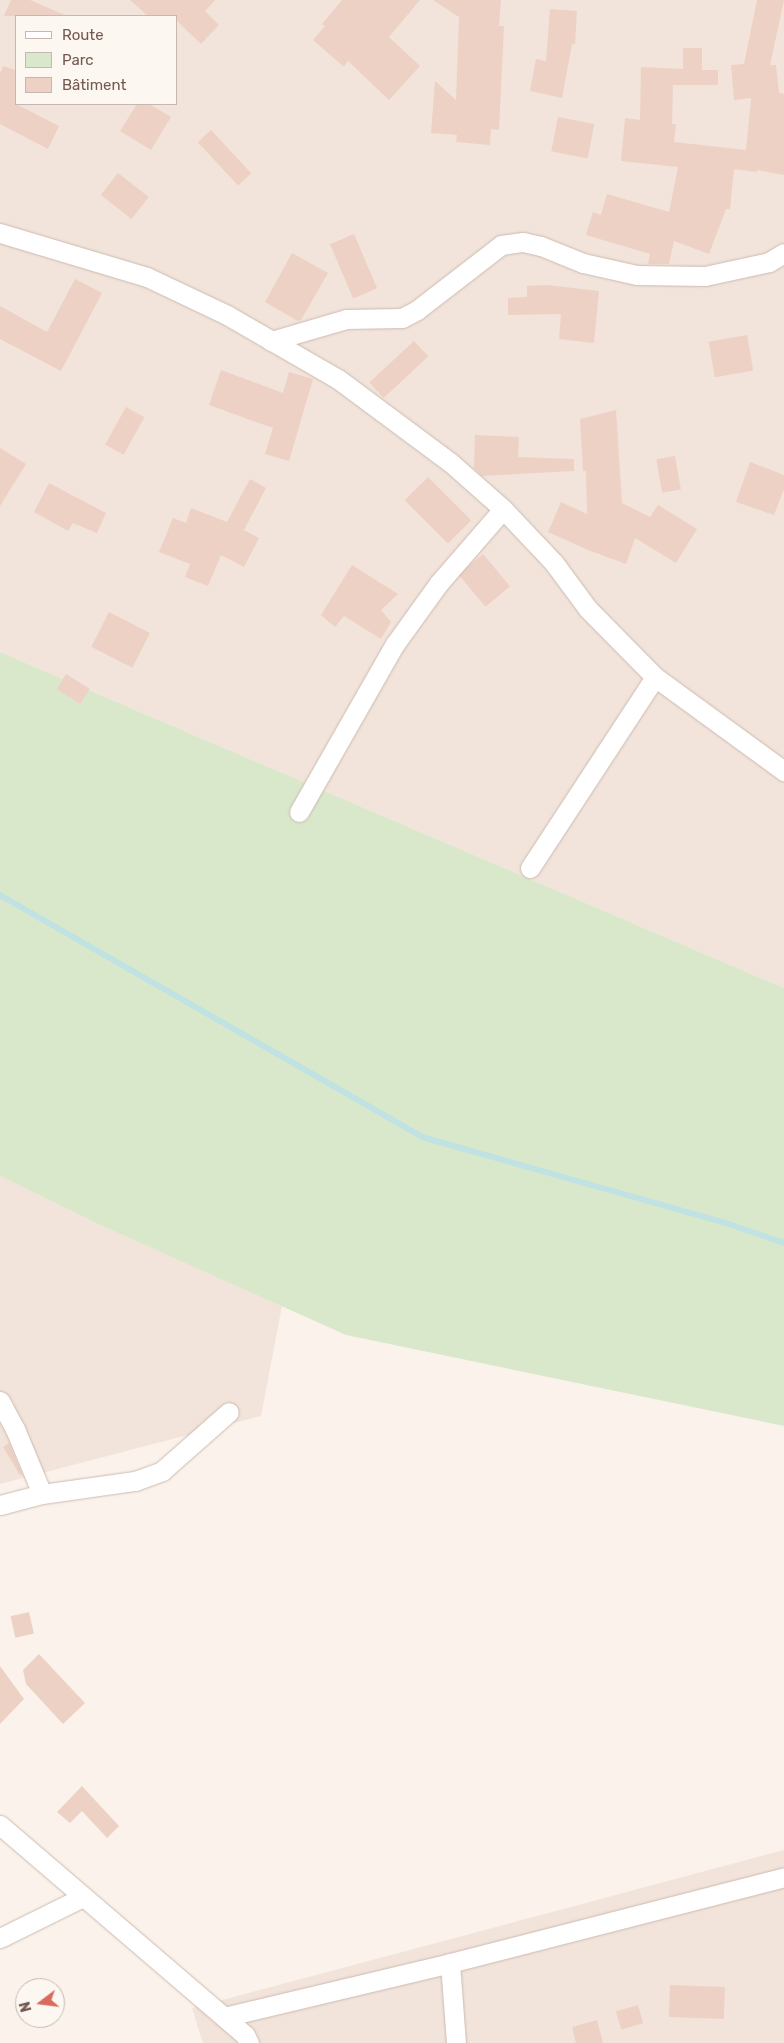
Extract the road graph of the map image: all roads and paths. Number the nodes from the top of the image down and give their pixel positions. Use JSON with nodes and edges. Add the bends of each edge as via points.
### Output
{"nodes":[{"id":1,"x":0,"y":233,"type":"edge"},
{"id":2,"x":784,"y":252,"type":"edge"},
{"id":3,"x":271,"y":340,"type":"junction"},
{"id":4,"x":503,"y":509,"type":"junction"},
{"id":5,"x":655,"y":677,"type":"junction"},
{"id":6,"x":784,"y":771,"type":"edge"},
{"id":7,"x":299,"y":812,"type":"dead end"},
{"id":8,"x":530,"y":868,"type":"dead end"},
{"id":9,"x":0,"y":1401,"type":"edge"},
{"id":10,"x":229,"y":1412,"type":"dead end"},
{"id":11,"x":42,"y":1494,"type":"junction"},
{"id":12,"x":0,"y":1504,"type":"edge"},
{"id":13,"x":0,"y":1825,"type":"edge"},
{"id":14,"x":784,"y":1877,"type":"edge"},
{"id":15,"x":83,"y":1898,"type":"junction"},
{"id":16,"x":0,"y":1938,"type":"edge"},
{"id":17,"x":450,"y":1963,"type":"junction"},
{"id":18,"x":224,"y":2017,"type":"junction"},
{"id":19,"x":250,"y":2043,"type":"edge"},
{"id":20,"x":456,"y":2043,"type":"edge"}],
"edges":[{"from":1,"to":3,"type":"street","via":[[147,277]]},
{"from":2,"to":3,"type":"street","via":[[769,262],[705,276],[646,275],[583,263],[523,242],[501,245],[418,310],[402,318],[346,319]]},
{"from":3,"to":4,"type":"street","via":[[375,405],[451,463]]},
{"from":4,"to":5,"type":"street","via":[[554,563],[588,609]]},
{"from":4,"to":7,"type":"street","via":[[439,583],[395,644]]},
{"from":5,"to":6,"type":"street"},
{"from":5,"to":8,"type":"street"},
{"from":9,"to":11,"type":"street"},
{"from":10,"to":11,"type":"street","via":[[162,1471],[135,1481]]},
{"from":11,"to":12,"type":"street"},
{"from":13,"to":15,"type":"street"},
{"from":14,"to":17,"type":"street"},
{"from":15,"to":16,"type":"street"},
{"from":15,"to":18,"type":"street"},
{"from":17,"to":18,"type":"street"},
{"from":17,"to":20,"type":"street"},
{"from":18,"to":19,"type":"street"}]}
